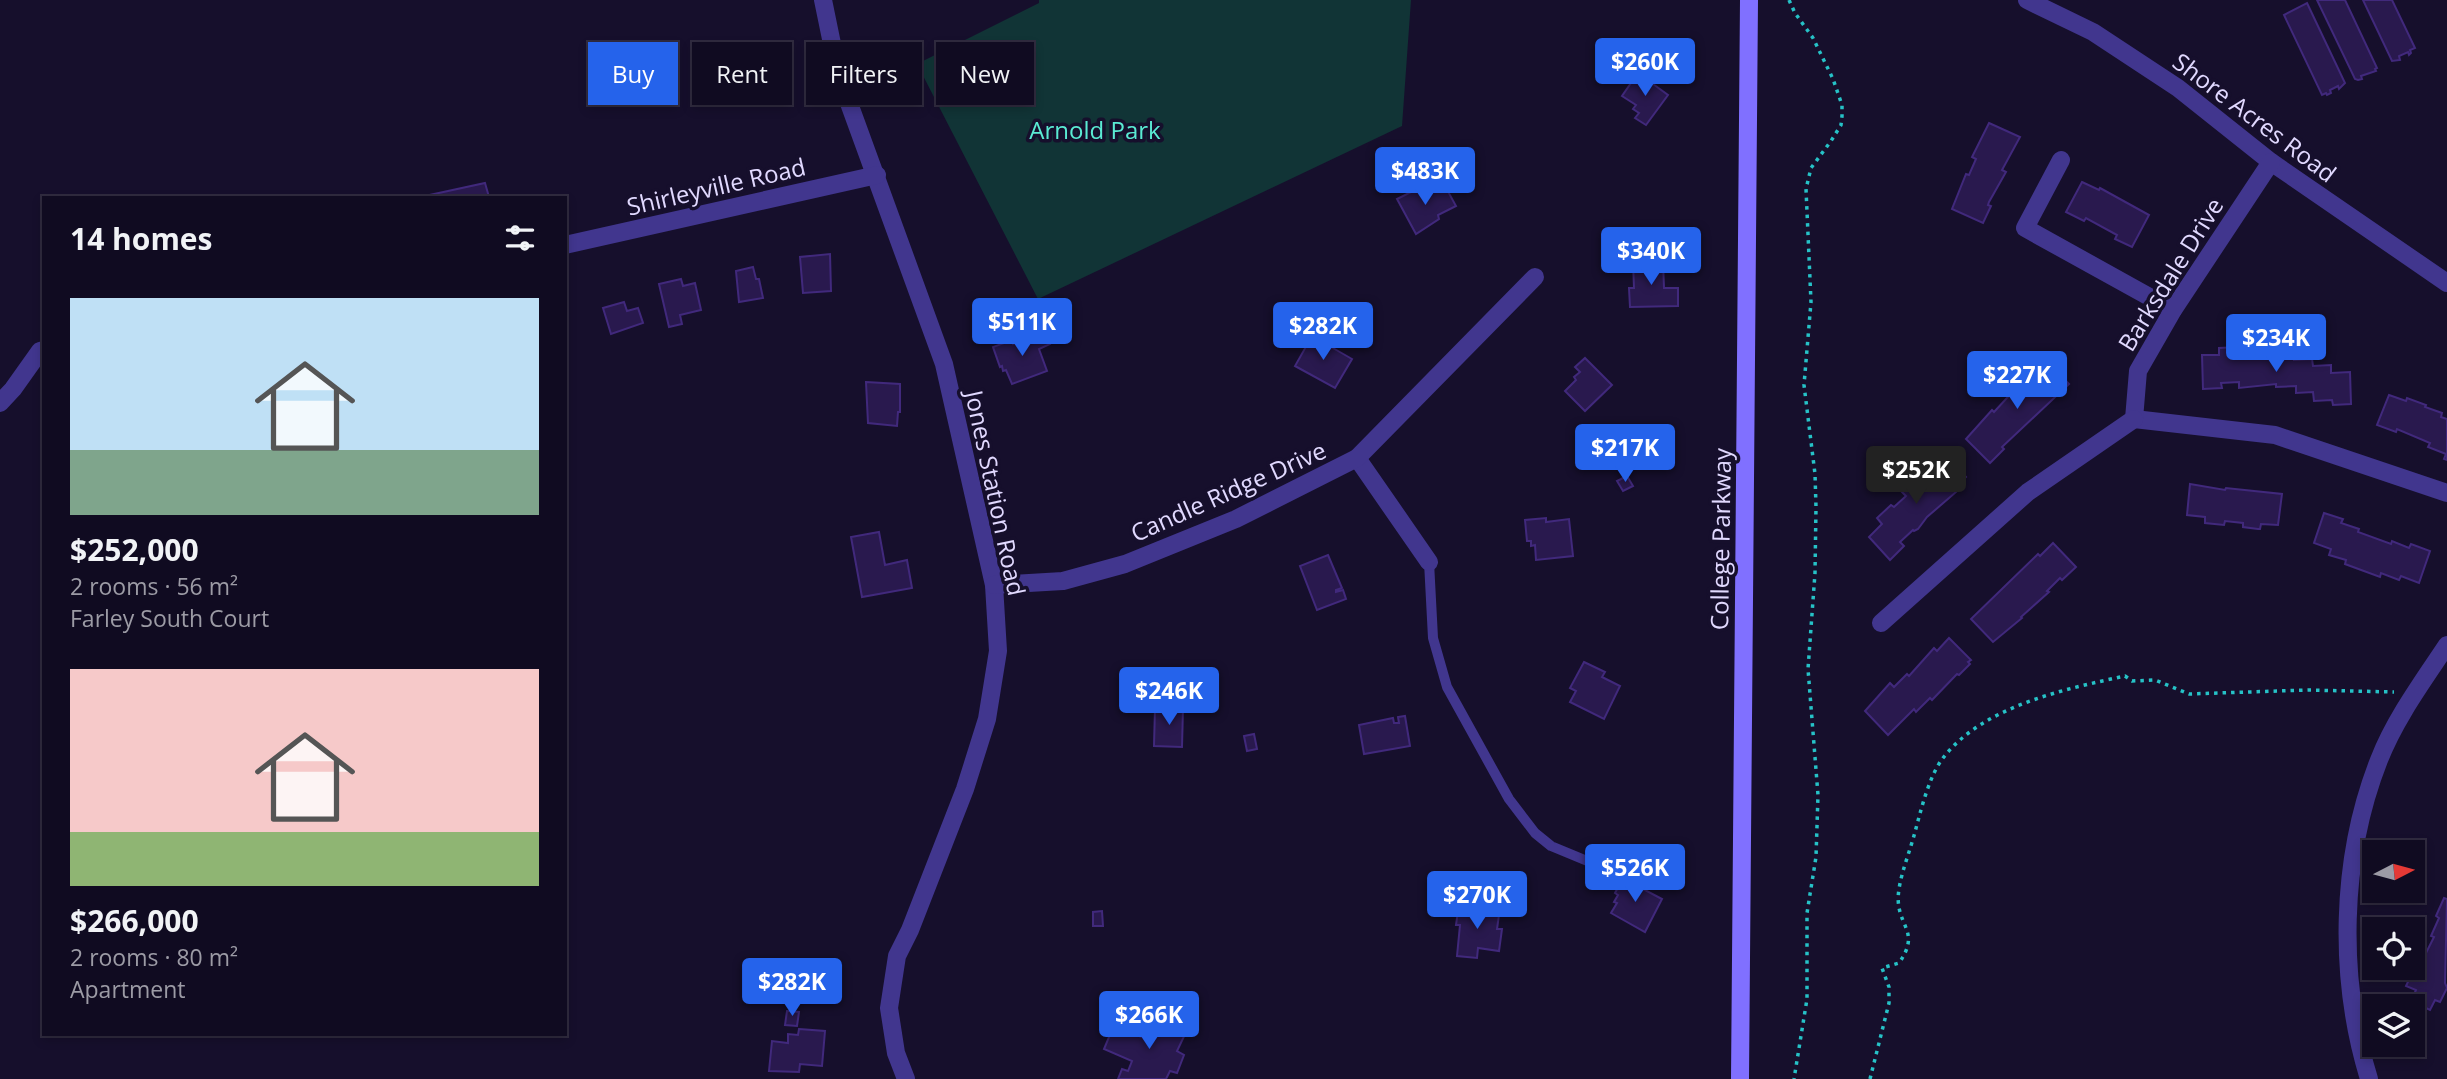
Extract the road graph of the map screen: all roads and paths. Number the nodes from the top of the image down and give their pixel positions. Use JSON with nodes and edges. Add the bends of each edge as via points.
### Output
{"nodes":[{"id":1,"x":823,"y":0,"type":"edge"},
{"id":2,"x":1749,"y":0,"type":"edge"},
{"id":3,"x":1789,"y":0,"type":"edge"},
{"id":4,"x":2030,"y":0,"type":"edge"},
{"id":5,"x":2061,"y":160,"type":"dead end"},
{"id":6,"x":2271,"y":162,"type":"junction"},
{"id":7,"x":877,"y":176,"type":"junction"},
{"id":8,"x":567,"y":245,"type":"edge"},
{"id":9,"x":1535,"y":277,"type":"dead end"},
{"id":10,"x":2447,"y":283,"type":"edge"},
{"id":11,"x":2173,"y":310,"type":"junction"},
{"id":12,"x":42,"y":350,"type":"edge"},
{"id":13,"x":0,"y":403,"type":"edge"},
{"id":14,"x":2134,"y":419,"type":"junction"},
{"id":15,"x":1357,"y":458,"type":"junction"},
{"id":16,"x":2447,"y":494,"type":"edge"},
{"id":17,"x":1429,"y":562,"type":"joint"},
{"id":18,"x":994,"y":585,"type":"junction"},
{"id":19,"x":1881,"y":622,"type":"dead end"},
{"id":20,"x":2447,"y":645,"type":"edge"},
{"id":21,"x":2413,"y":697,"type":"junction"},
{"id":22,"x":1609,"y":870,"type":"dead end"},
{"id":23,"x":906,"y":1079,"type":"edge"},
{"id":24,"x":1740,"y":1079,"type":"edge"},
{"id":25,"x":1794,"y":1079,"type":"edge"},
{"id":26,"x":1870,"y":1079,"type":"edge"},
{"id":27,"x":2369,"y":1079,"type":"edge"}],
"edges":[{"from":1,"to":7,"type":"street","name":"Jones Station Road","via":[[838,73]]},
{"from":2,"to":24,"type":"main road","name":"College Parkway"},
{"from":3,"to":25,"type":"path","via":[[1813,38],[1842,105],[1841,125],[1811,168],[1806,189],[1811,302],[1804,386],[1816,507],[1808,669],[1818,795],[1816,857],[1807,913],[1807,999]]},
{"from":4,"to":6,"type":"street","name":"Shore Acres Road","via":[[2093,32],[2178,88]]},
{"from":5,"to":11,"type":"street","via":[[2025,228]]},
{"from":6,"to":10,"type":"street","name":"Shore Acres Road"},
{"from":6,"to":11,"type":"street","name":"Barksdale Drive"},
{"from":7,"to":8,"type":"street","name":"Shirleyville Road"},
{"from":7,"to":18,"type":"street","name":"Jones Station Road","via":[[944,364]]},
{"from":9,"to":15,"type":"street","name":"Candle Ridge Drive"},
{"from":11,"to":14,"type":"street","name":"Barksdale Drive","via":[[2138,371]]},
{"from":12,"to":13,"type":"street"},
{"from":14,"to":16,"type":"street","via":[[2276,435]]},
{"from":14,"to":19,"type":"street","via":[[2028,492]]},
{"from":15,"to":17,"type":"street"},
{"from":15,"to":18,"type":"street","name":"Candle Ridge Drive","via":[[1236,519],[1125,564],[1063,581]]},
{"from":17,"to":22,"type":"lane","via":[[1433,638],[1447,687],[1509,799],[1551,846]]},
{"from":18,"to":23,"type":"street","name":"Jones Station Road","via":[[998,651],[987,719],[965,789],[897,956],[890,1008],[895,1053]]},
{"from":20,"to":21,"type":"street"},
{"from":21,"to":26,"type":"path","via":[[2388,690],[2189,694],[2155,680],[2132,681],[2125,676],[2053,694],[1972,730],[1942,759],[1924,799],[1899,889],[1898,913],[1910,937],[1908,951],[1899,964],[1882,968],[1889,1003]]},
{"from":21,"to":27,"type":"street","via":[[2380,758],[2354,853],[2348,973],[2355,1030]]}]}
